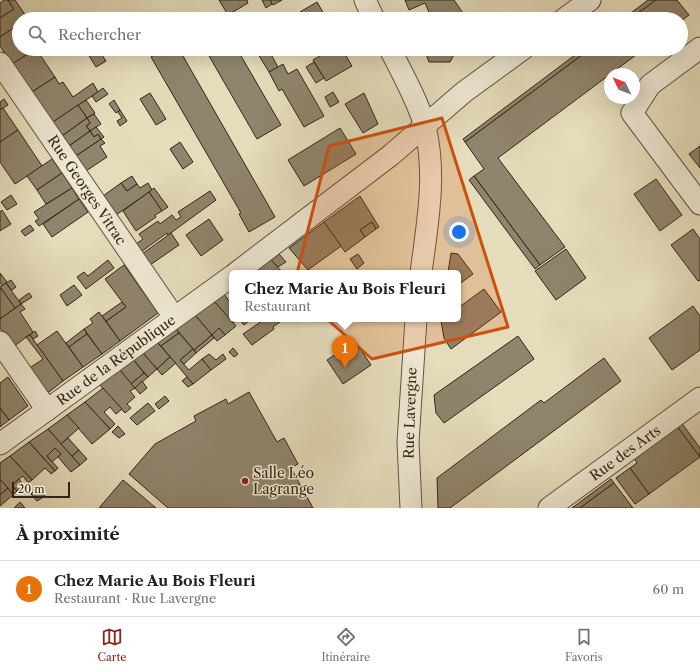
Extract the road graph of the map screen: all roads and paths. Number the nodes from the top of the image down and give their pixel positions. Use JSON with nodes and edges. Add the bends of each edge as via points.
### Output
{"nodes":[{"id":1,"x":365,"y":0,"type":"edge"},
{"id":2,"x":590,"y":0,"type":"edge"},
{"id":3,"x":371,"y":12,"type":"edge"},
{"id":4,"x":574,"y":12,"type":"edge"},
{"id":5,"x":700,"y":48,"type":"edge"},
{"id":6,"x":393,"y":56,"type":"edge"},
{"id":7,"x":513,"y":56,"type":"edge"},
{"id":8,"x":0,"y":63,"type":"edge"},
{"id":9,"x":425,"y":126,"type":"junction"},
{"id":10,"x":700,"y":204,"type":"edge"},
{"id":11,"x":240,"y":270,"type":"edge"},
{"id":12,"x":421,"y":270,"type":"edge"},
{"id":13,"x":229,"y":278,"type":"edge"},
{"id":14,"x":174,"y":317,"type":"junction"},
{"id":15,"x":416,"y":322,"type":"edge"},
{"id":16,"x":0,"y":342,"type":"edge"},
{"id":17,"x":700,"y":398,"type":"edge"},
{"id":18,"x":47,"y":410,"type":"junction"},
{"id":19,"x":0,"y":444,"type":"edge"},
{"id":20,"x":411,"y":508,"type":"edge"},
{"id":21,"x":549,"y":508,"type":"edge"}],
"edges":[{"from":1,"to":3,"type":"street"},
{"from":2,"to":4,"type":"street"},
{"from":5,"to":10,"type":"street","via":[[650,85],[632,113]]},
{"from":6,"to":9,"type":"street"},
{"from":7,"to":9,"type":"street","via":[[464,92]]},
{"from":8,"to":14,"type":"street","name":"Rue Georges Vitrac"},
{"from":9,"to":11,"type":"street"},
{"from":9,"to":12,"type":"street","via":[[431,187]]},
{"from":13,"to":14,"type":"street","name":"Rue de la République"},
{"from":14,"to":18,"type":"street","name":"Rue de la République"},
{"from":15,"to":20,"type":"street","name":"Rue Lavergne","via":[[408,442]]},
{"from":16,"to":18,"type":"street"},
{"from":17,"to":21,"type":"street","name":"Rue des Arts"},
{"from":18,"to":19,"type":"street","name":"Rue de la République"}]}
